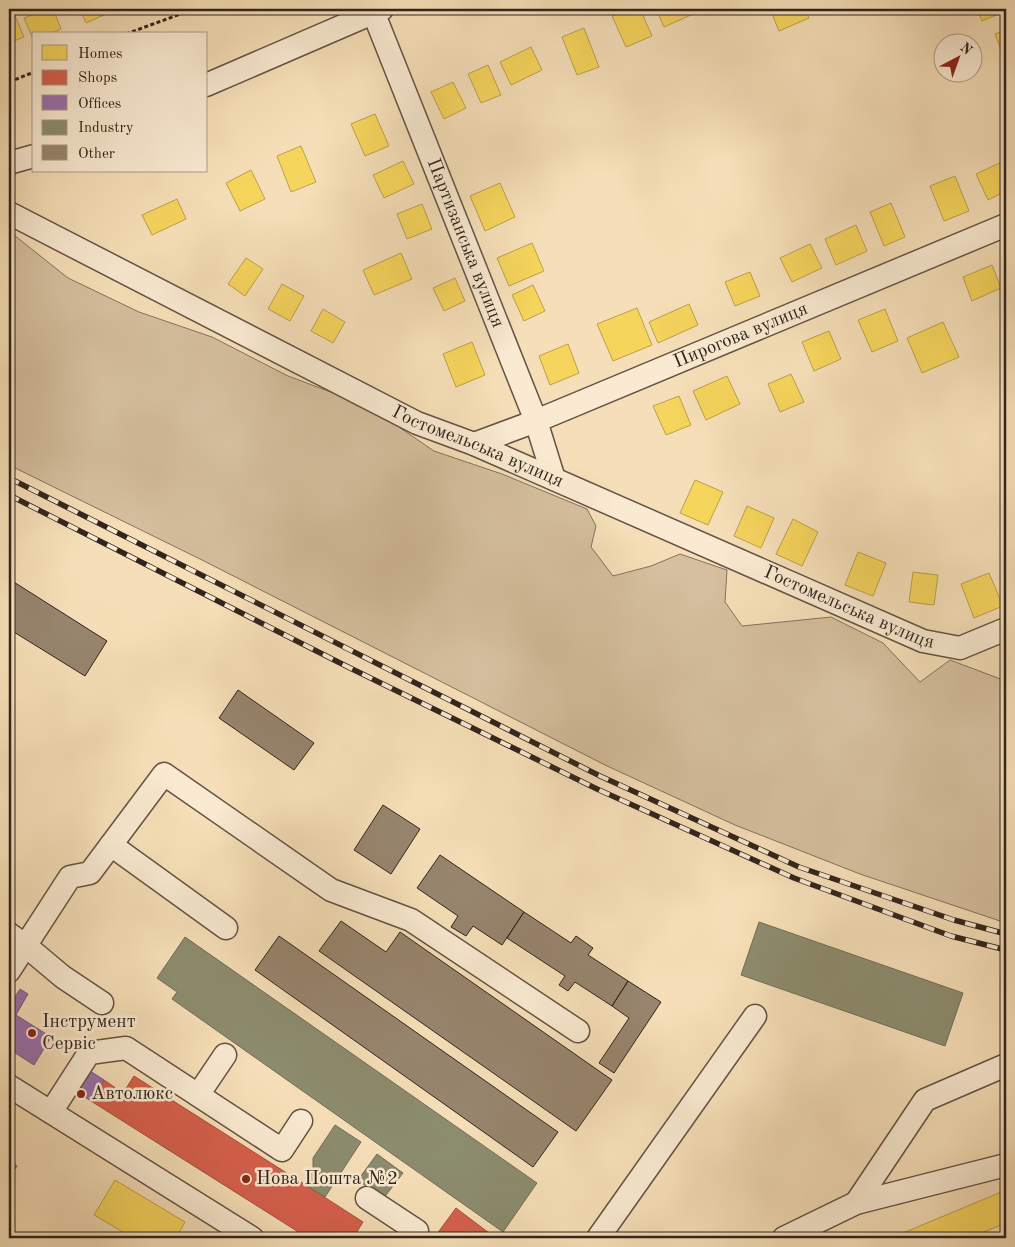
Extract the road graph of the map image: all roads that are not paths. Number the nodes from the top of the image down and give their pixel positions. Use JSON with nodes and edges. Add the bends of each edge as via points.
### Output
{"nodes":[{"id":1,"x":376,"y":10,"type":"edge"},
{"id":2,"x":208,"y":84,"type":"edge"},
{"id":3,"x":32,"y":157,"type":"edge"},
{"id":4,"x":9,"y":163,"type":"edge"},
{"id":5,"x":9,"y":213,"type":"edge"},
{"id":6,"x":1006,"y":225,"type":"edge"},
{"id":7,"x":536,"y":420,"type":"junction"},
{"id":8,"x":474,"y":444,"type":"junction"},
{"id":9,"x":554,"y":479,"type":"junction"},
{"id":10,"x":1006,"y":629,"type":"edge"},
{"id":11,"x":111,"y":845,"type":"junction"},
{"id":12,"x":226,"y":928,"type":"dead end"},
{"id":13,"x":17,"y":940,"type":"edge"},
{"id":14,"x":9,"y":971,"type":"edge"},
{"id":15,"x":102,"y":1003,"type":"dead end"},
{"id":16,"x":755,"y":1016,"type":"dead end"},
{"id":17,"x":578,"y":1031,"type":"dead end"},
{"id":18,"x":225,"y":1055,"type":"dead end"},
{"id":19,"x":1006,"y":1065,"type":"edge"},
{"id":20,"x":9,"y":1086,"type":"edge"},
{"id":21,"x":198,"y":1095,"type":"junction"},
{"id":22,"x":51,"y":1112,"type":"junction"},
{"id":23,"x":302,"y":1121,"type":"dead end"},
{"id":24,"x":1006,"y":1165,"type":"edge"},
{"id":25,"x":367,"y":1198,"type":"dead end"},
{"id":26,"x":856,"y":1204,"type":"junction"},
{"id":27,"x":252,"y":1238,"type":"edge"},
{"id":28,"x":411,"y":1238,"type":"edge"},
{"id":29,"x":598,"y":1238,"type":"edge"},
{"id":30,"x":784,"y":1238,"type":"edge"}],
"edges":[{"from":1,"to":2,"type":"street"},
{"from":1,"to":7,"type":"street","name":"Партизанська вулиця"},
{"from":3,"to":4,"type":"street"},
{"from":5,"to":8,"type":"street","name":"Гостомельська вулиця","via":[[417,423]]},
{"from":6,"to":7,"type":"street","name":"Пирогова вулиця"},
{"from":7,"to":8,"type":"street","name":"Пирогова вулиця"},
{"from":7,"to":9,"type":"street","name":"Партизанська вулиця"},
{"from":8,"to":9,"type":"street","name":"Гостомельська вулиця"},
{"from":9,"to":10,"type":"street","name":"Гостомельська вулиця","via":[[923,641],[960,648]]},
{"from":11,"to":12,"type":"street"},
{"from":11,"to":13,"type":"street","via":[[90,873],[70,877]]},
{"from":11,"to":17,"type":"street","via":[[164,774],[331,890],[411,920]]},
{"from":13,"to":14,"type":"street"},
{"from":13,"to":15,"type":"street"},
{"from":16,"to":29,"type":"street"},
{"from":18,"to":21,"type":"street"},
{"from":19,"to":26,"type":"street","via":[[926,1100]]},
{"from":20,"to":22,"type":"street"},
{"from":21,"to":22,"type":"street","via":[[126,1048],[89,1054]]},
{"from":21,"to":23,"type":"street","via":[[282,1150]]},
{"from":22,"to":27,"type":"street"},
{"from":24,"to":26,"type":"street"},
{"from":25,"to":28,"type":"street","via":[[416,1231]]},
{"from":26,"to":30,"type":"street"}]}
